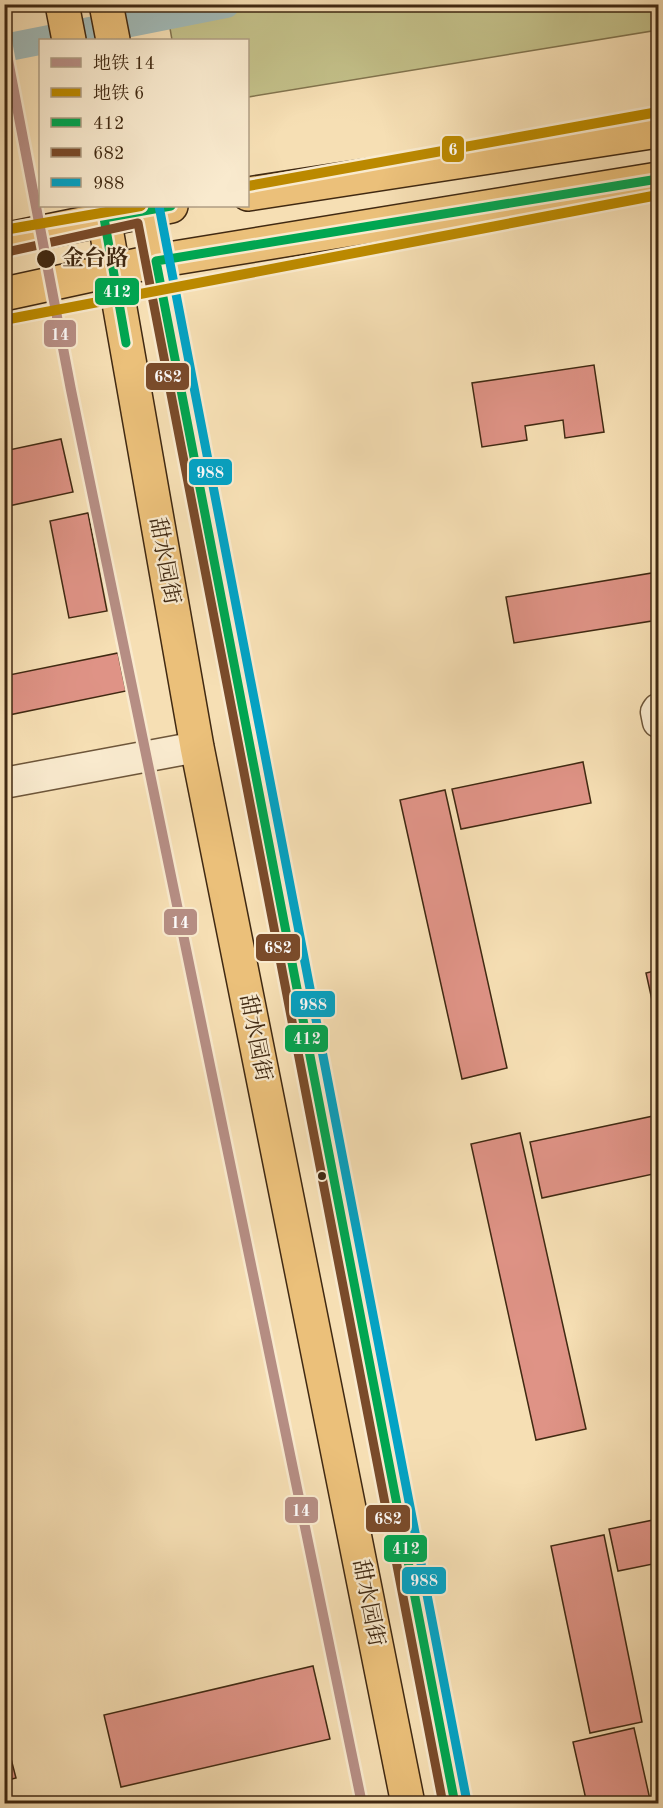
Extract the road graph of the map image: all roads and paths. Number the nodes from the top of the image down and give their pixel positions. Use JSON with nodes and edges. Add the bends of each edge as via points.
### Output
{"nodes":[{"id":1,"x":62,"y":4,"type":"edge"},
{"id":2,"x":106,"y":4,"type":"edge"},
{"id":3,"x":69,"y":39,"type":"edge"},
{"id":4,"x":113,"y":39,"type":"edge"},
{"id":5,"x":658,"y":131,"type":"edge"},
{"id":6,"x":658,"y":179,"type":"edge"},
{"id":7,"x":249,"y":194,"type":"edge"},
{"id":8,"x":155,"y":207,"type":"edge"},
{"id":9,"x":103,"y":212,"type":"edge"},
{"id":10,"x":4,"y":240,"type":"edge"},
{"id":11,"x":156,"y":261,"type":"junction"},
{"id":12,"x":114,"y":270,"type":"junction"},
{"id":13,"x":4,"y":294,"type":"edge"},
{"id":14,"x":658,"y":709,"type":"edge"},
{"id":15,"x":658,"y":722,"type":"edge"},
{"id":16,"x":196,"y":747,"type":"junction"},
{"id":17,"x":4,"y":783,"type":"edge"},
{"id":18,"x":408,"y":1803,"type":"edge"},
{"id":19,"x":455,"y":1803,"type":"edge"}],
"edges":[{"from":1,"to":3,"type":"main road"},
{"from":2,"to":4,"type":"main road"},
{"from":5,"to":7,"type":"main road"},
{"from":6,"to":11,"type":"main road"},
{"from":8,"to":9,"type":"main road"},
{"from":8,"to":11,"type":"main road"},
{"from":9,"to":10,"type":"main road"},
{"from":9,"to":12,"type":"main road","name":"甜水园街"},
{"from":11,"to":12,"type":"main road"},
{"from":11,"to":19,"type":"main road","name":"甜水园街"},
{"from":12,"to":13,"type":"main road"},
{"from":12,"to":16,"type":"main road","name":"甜水园街"},
{"from":14,"to":15,"type":"street"},
{"from":16,"to":17,"type":"street"},
{"from":16,"to":18,"type":"main road","name":"甜水园街"}]}
